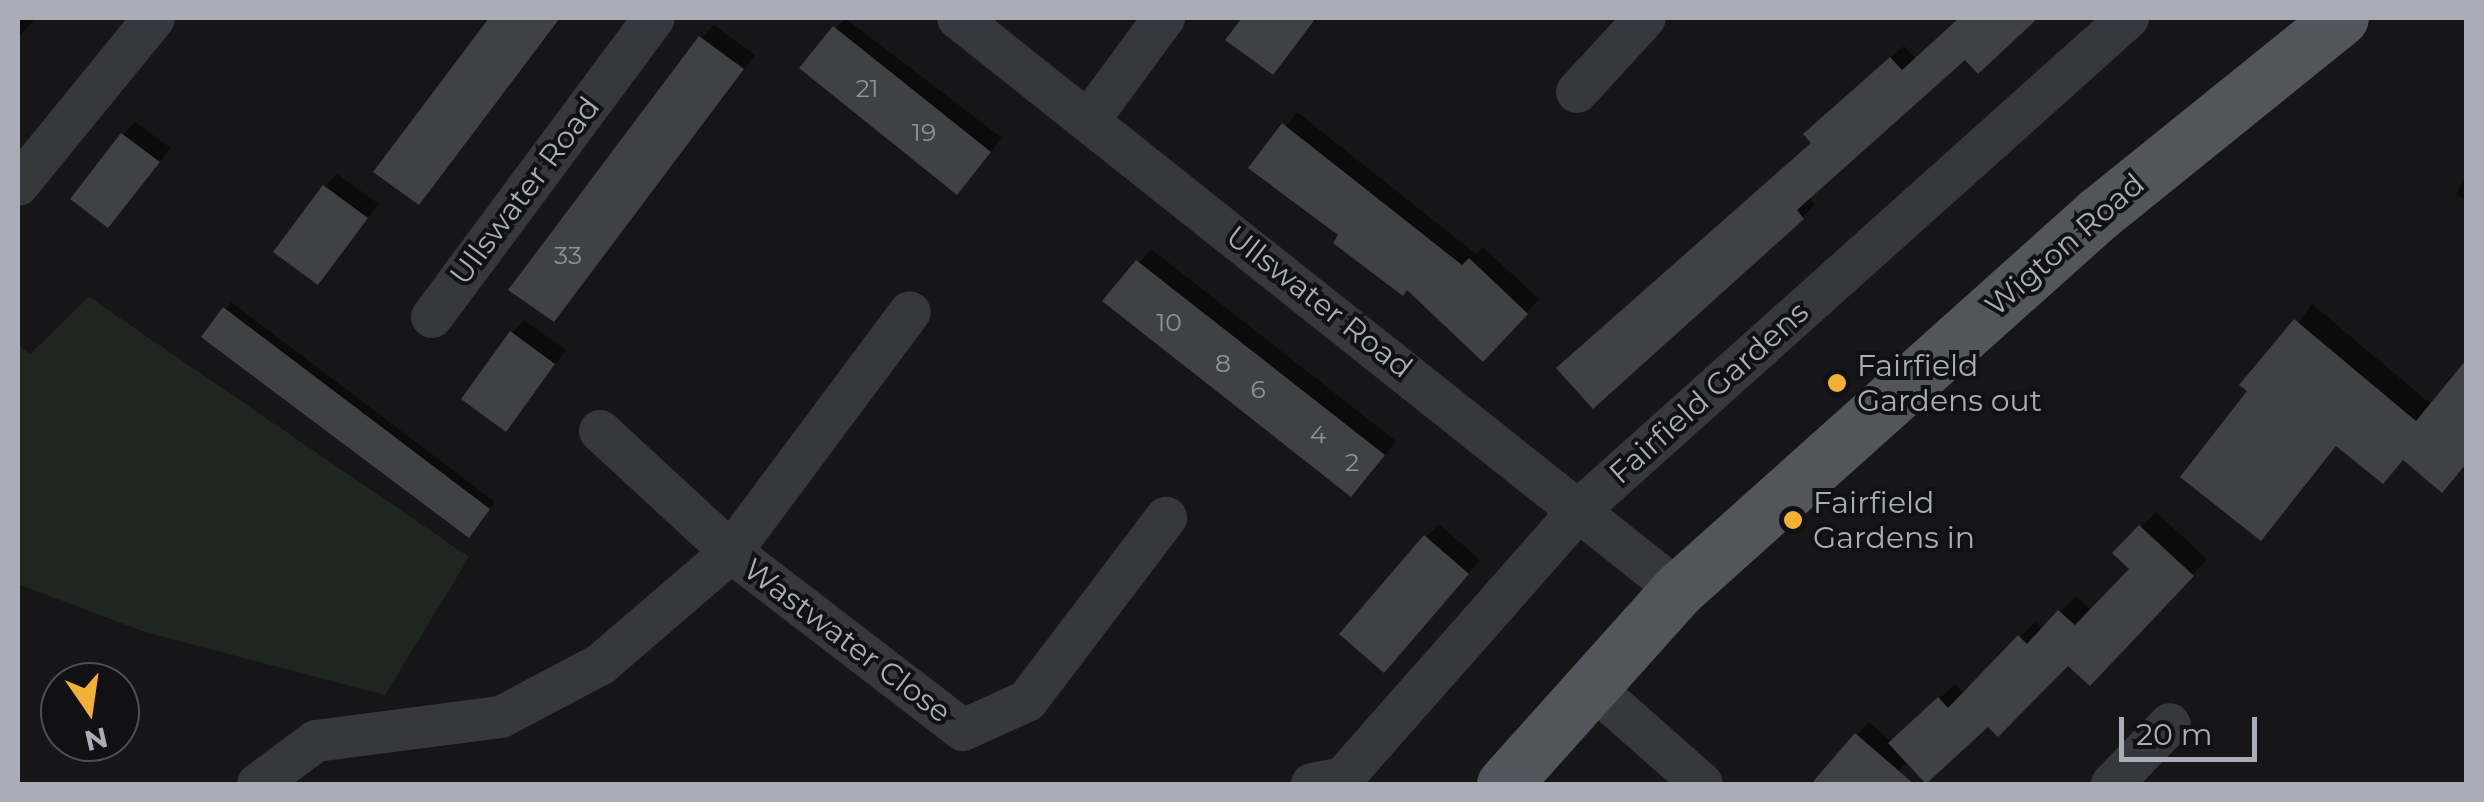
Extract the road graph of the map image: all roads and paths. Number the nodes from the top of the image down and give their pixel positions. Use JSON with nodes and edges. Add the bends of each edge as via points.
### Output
{"nodes":[{"id":1,"x":154,"y":18,"type":"edge"},
{"id":2,"x":654,"y":18,"type":"edge"},
{"id":3,"x":958,"y":18,"type":"edge"},
{"id":4,"x":1164,"y":18,"type":"edge"},
{"id":5,"x":1646,"y":18,"type":"edge"},
{"id":6,"x":2128,"y":18,"type":"edge"},
{"id":7,"x":2342,"y":18,"type":"edge"},
{"id":8,"x":1577,"y":92,"type":"dead end"},
{"id":9,"x":1089,"y":120,"type":"junction"},
{"id":10,"x":18,"y":184,"type":"edge"},
{"id":11,"x":910,"y":312,"type":"dead end"},
{"id":12,"x":432,"y":317,"type":"dead end"},
{"id":13,"x":600,"y":431,"type":"dead end"},
{"id":14,"x":1580,"y":508,"type":"junction"},
{"id":15,"x":1166,"y":518,"type":"dead end"},
{"id":16,"x":731,"y":552,"type":"junction"},
{"id":17,"x":1678,"y":590,"type":"junction"},
{"id":18,"x":1588,"y":683,"type":"junction"},
{"id":19,"x":2170,"y":724,"type":"dead end"},
{"id":20,"x":258,"y":784,"type":"edge"},
{"id":21,"x":1312,"y":784,"type":"edge"},
{"id":22,"x":1504,"y":784,"type":"edge"},
{"id":23,"x":1702,"y":784,"type":"edge"},
{"id":24,"x":2112,"y":784,"type":"edge"}],
"edges":[{"from":1,"to":10,"type":"street"},
{"from":2,"to":12,"type":"street","name":"Ullswater Road"},
{"from":3,"to":9,"type":"street","name":"Ullswater Road"},
{"from":4,"to":9,"type":"street"},
{"from":5,"to":8,"type":"street"},
{"from":6,"to":14,"type":"street","name":"Fairfield Gardens"},
{"from":7,"to":17,"type":"main road","name":"Wigton Road","via":[[2098,214]]},
{"from":9,"to":14,"type":"street","name":"Ullswater Road"},
{"from":11,"to":16,"type":"street"},
{"from":13,"to":16,"type":"street"},
{"from":14,"to":17,"type":"street","name":"Ullswater Road"},
{"from":14,"to":21,"type":"street","name":"Fairfield Gardens","via":[[1344,778]]},
{"from":15,"to":16,"type":"street","name":"Wastwater Close","via":[[1026,700],[963,730]]},
{"from":16,"to":20,"type":"street","via":[[601,664],[501,717],[316,741]]},
{"from":17,"to":18,"type":"main road","name":"Wigton Road"},
{"from":18,"to":22,"type":"main road","name":"Wigton Road"},
{"from":18,"to":23,"type":"street"},
{"from":19,"to":24,"type":"street"}]}
